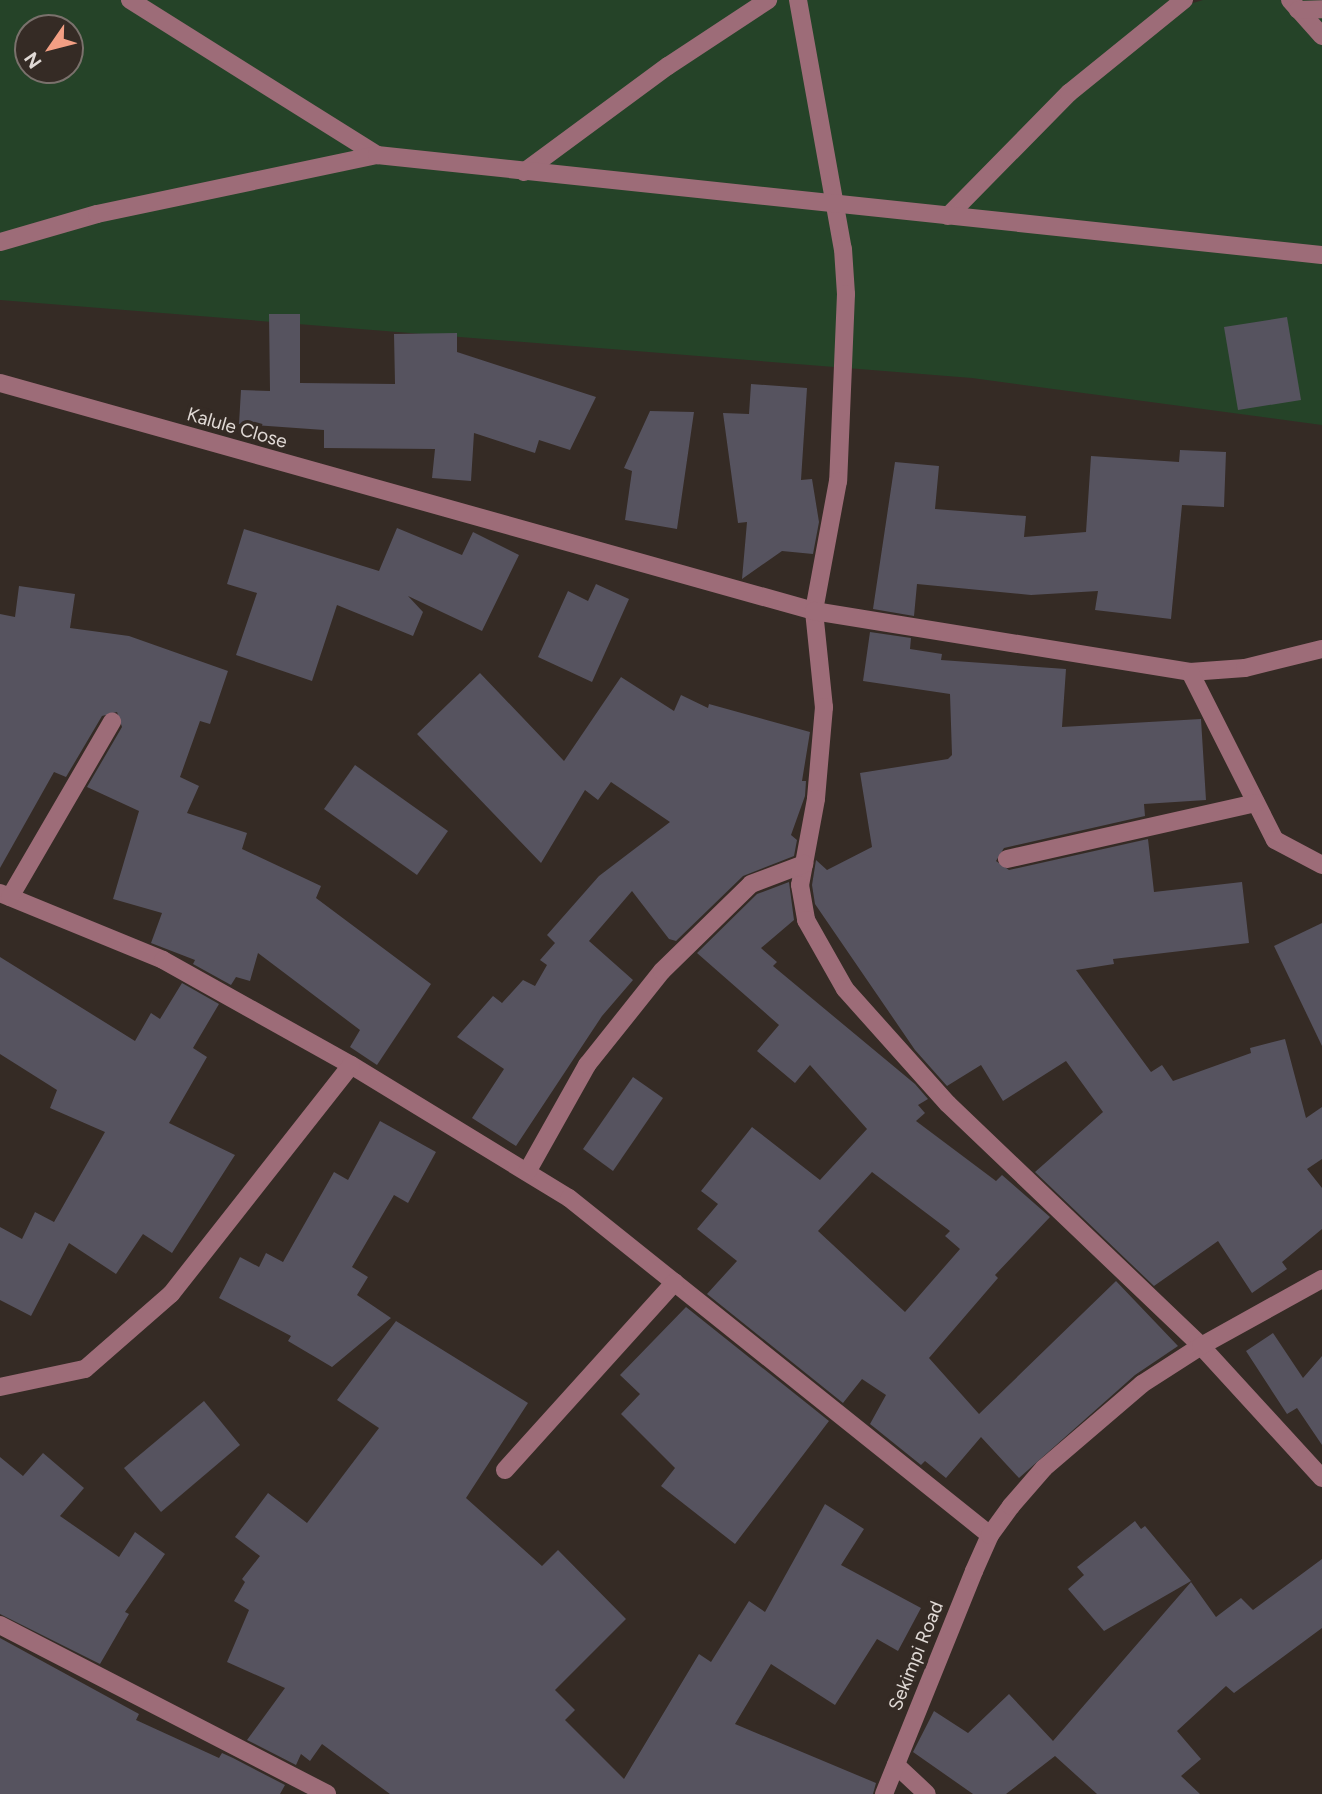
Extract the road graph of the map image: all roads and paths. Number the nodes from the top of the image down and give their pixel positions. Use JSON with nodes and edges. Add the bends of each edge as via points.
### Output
{"nodes":[{"id":1,"x":130,"y":0,"type":"edge"},
{"id":2,"x":768,"y":0,"type":"edge"},
{"id":3,"x":798,"y":0,"type":"edge"},
{"id":4,"x":1184,"y":0,"type":"edge"},
{"id":5,"x":1294,"y":5,"type":"edge"},
{"id":6,"x":1322,"y":9,"type":"edge"},
{"id":7,"x":1322,"y":36,"type":"edge"},
{"id":8,"x":377,"y":155,"type":"junction"},
{"id":9,"x":524,"y":172,"type":"junction"},
{"id":10,"x":834,"y":207,"type":"junction"},
{"id":11,"x":948,"y":216,"type":"junction"},
{"id":12,"x":0,"y":242,"type":"edge"},
{"id":13,"x":1322,"y":255,"type":"edge"},
{"id":14,"x":0,"y":383,"type":"edge"},
{"id":15,"x":814,"y":611,"type":"junction"},
{"id":16,"x":1322,"y":649,"type":"edge"},
{"id":17,"x":1190,"y":672,"type":"junction"},
{"id":18,"x":113,"y":722,"type":"dead end"},
{"id":19,"x":1256,"y":803,"type":"junction"},
{"id":20,"x":1007,"y":859,"type":"dead end"},
{"id":21,"x":804,"y":864,"type":"junction"},
{"id":22,"x":1322,"y":865,"type":"edge"},
{"id":23,"x":5,"y":895,"type":"edge"},
{"id":24,"x":351,"y":1065,"type":"junction"},
{"id":25,"x":527,"y":1172,"type":"junction"},
{"id":26,"x":1322,"y":1279,"type":"edge"},
{"id":27,"x":675,"y":1282,"type":"junction"},
{"id":28,"x":1201,"y":1346,"type":"junction"},
{"id":29,"x":0,"y":1387,"type":"edge"},
{"id":30,"x":505,"y":1470,"type":"dead end"},
{"id":31,"x":1322,"y":1478,"type":"edge"},
{"id":32,"x":990,"y":1535,"type":"junction"},
{"id":33,"x":0,"y":1625,"type":"edge"},
{"id":34,"x":896,"y":1765,"type":"junction"},
{"id":35,"x":327,"y":1794,"type":"edge"},
{"id":36,"x":884,"y":1794,"type":"edge"},
{"id":37,"x":927,"y":1794,"type":"edge"}],
"edges":[{"from":1,"to":8,"type":"street"},
{"from":2,"to":9,"type":"street","via":[[668,65]]},
{"from":3,"to":10,"type":"street"},
{"from":4,"to":11,"type":"street","via":[[1069,93]]},
{"from":5,"to":6,"type":"street"},
{"from":5,"to":7,"type":"street"},
{"from":8,"to":9,"type":"street"},
{"from":8,"to":12,"type":"street","via":[[97,214]]},
{"from":9,"to":10,"type":"street"},
{"from":10,"to":11,"type":"street"},
{"from":10,"to":15,"type":"street","via":[[846,294],[844,389],[838,481]]},
{"from":11,"to":13,"type":"street"},
{"from":14,"to":15,"type":"street","name":"Kalule Close"},
{"from":15,"to":17,"type":"street","name":"Kalule Close"},
{"from":15,"to":21,"type":"street","via":[[824,707],[816,799]]},
{"from":16,"to":17,"type":"street","name":"Kalule Close","via":[[1245,668]]},
{"from":17,"to":19,"type":"street"},
{"from":18,"to":23,"type":"street"},
{"from":19,"to":20,"type":"street"},
{"from":19,"to":22,"type":"street","via":[[1275,840]]},
{"from":21,"to":25,"type":"street","via":[[751,884],[662,971],[587,1065]]},
{"from":21,"to":28,"type":"street","via":[[800,885],[806,920],[845,989],[948,1104]]},
{"from":23,"to":24,"type":"street","via":[[163,960]]},
{"from":24,"to":25,"type":"street"},
{"from":24,"to":29,"type":"street","via":[[172,1294],[85,1369]]},
{"from":25,"to":27,"type":"street","via":[[601,1220]]},
{"from":26,"to":28,"type":"street","name":"Sekimpi Road"},
{"from":27,"to":30,"type":"street"},
{"from":27,"to":32,"type":"street"},
{"from":28,"to":31,"type":"street"},
{"from":28,"to":32,"type":"street","name":"Sekimpi Road","via":[[1142,1384],[1044,1468]]},
{"from":32,"to":34,"type":"street","name":"Sekimpi Road"},
{"from":33,"to":35,"type":"street"},
{"from":34,"to":36,"type":"street","name":"Sekimpi Road"},
{"from":34,"to":37,"type":"street"}]}
